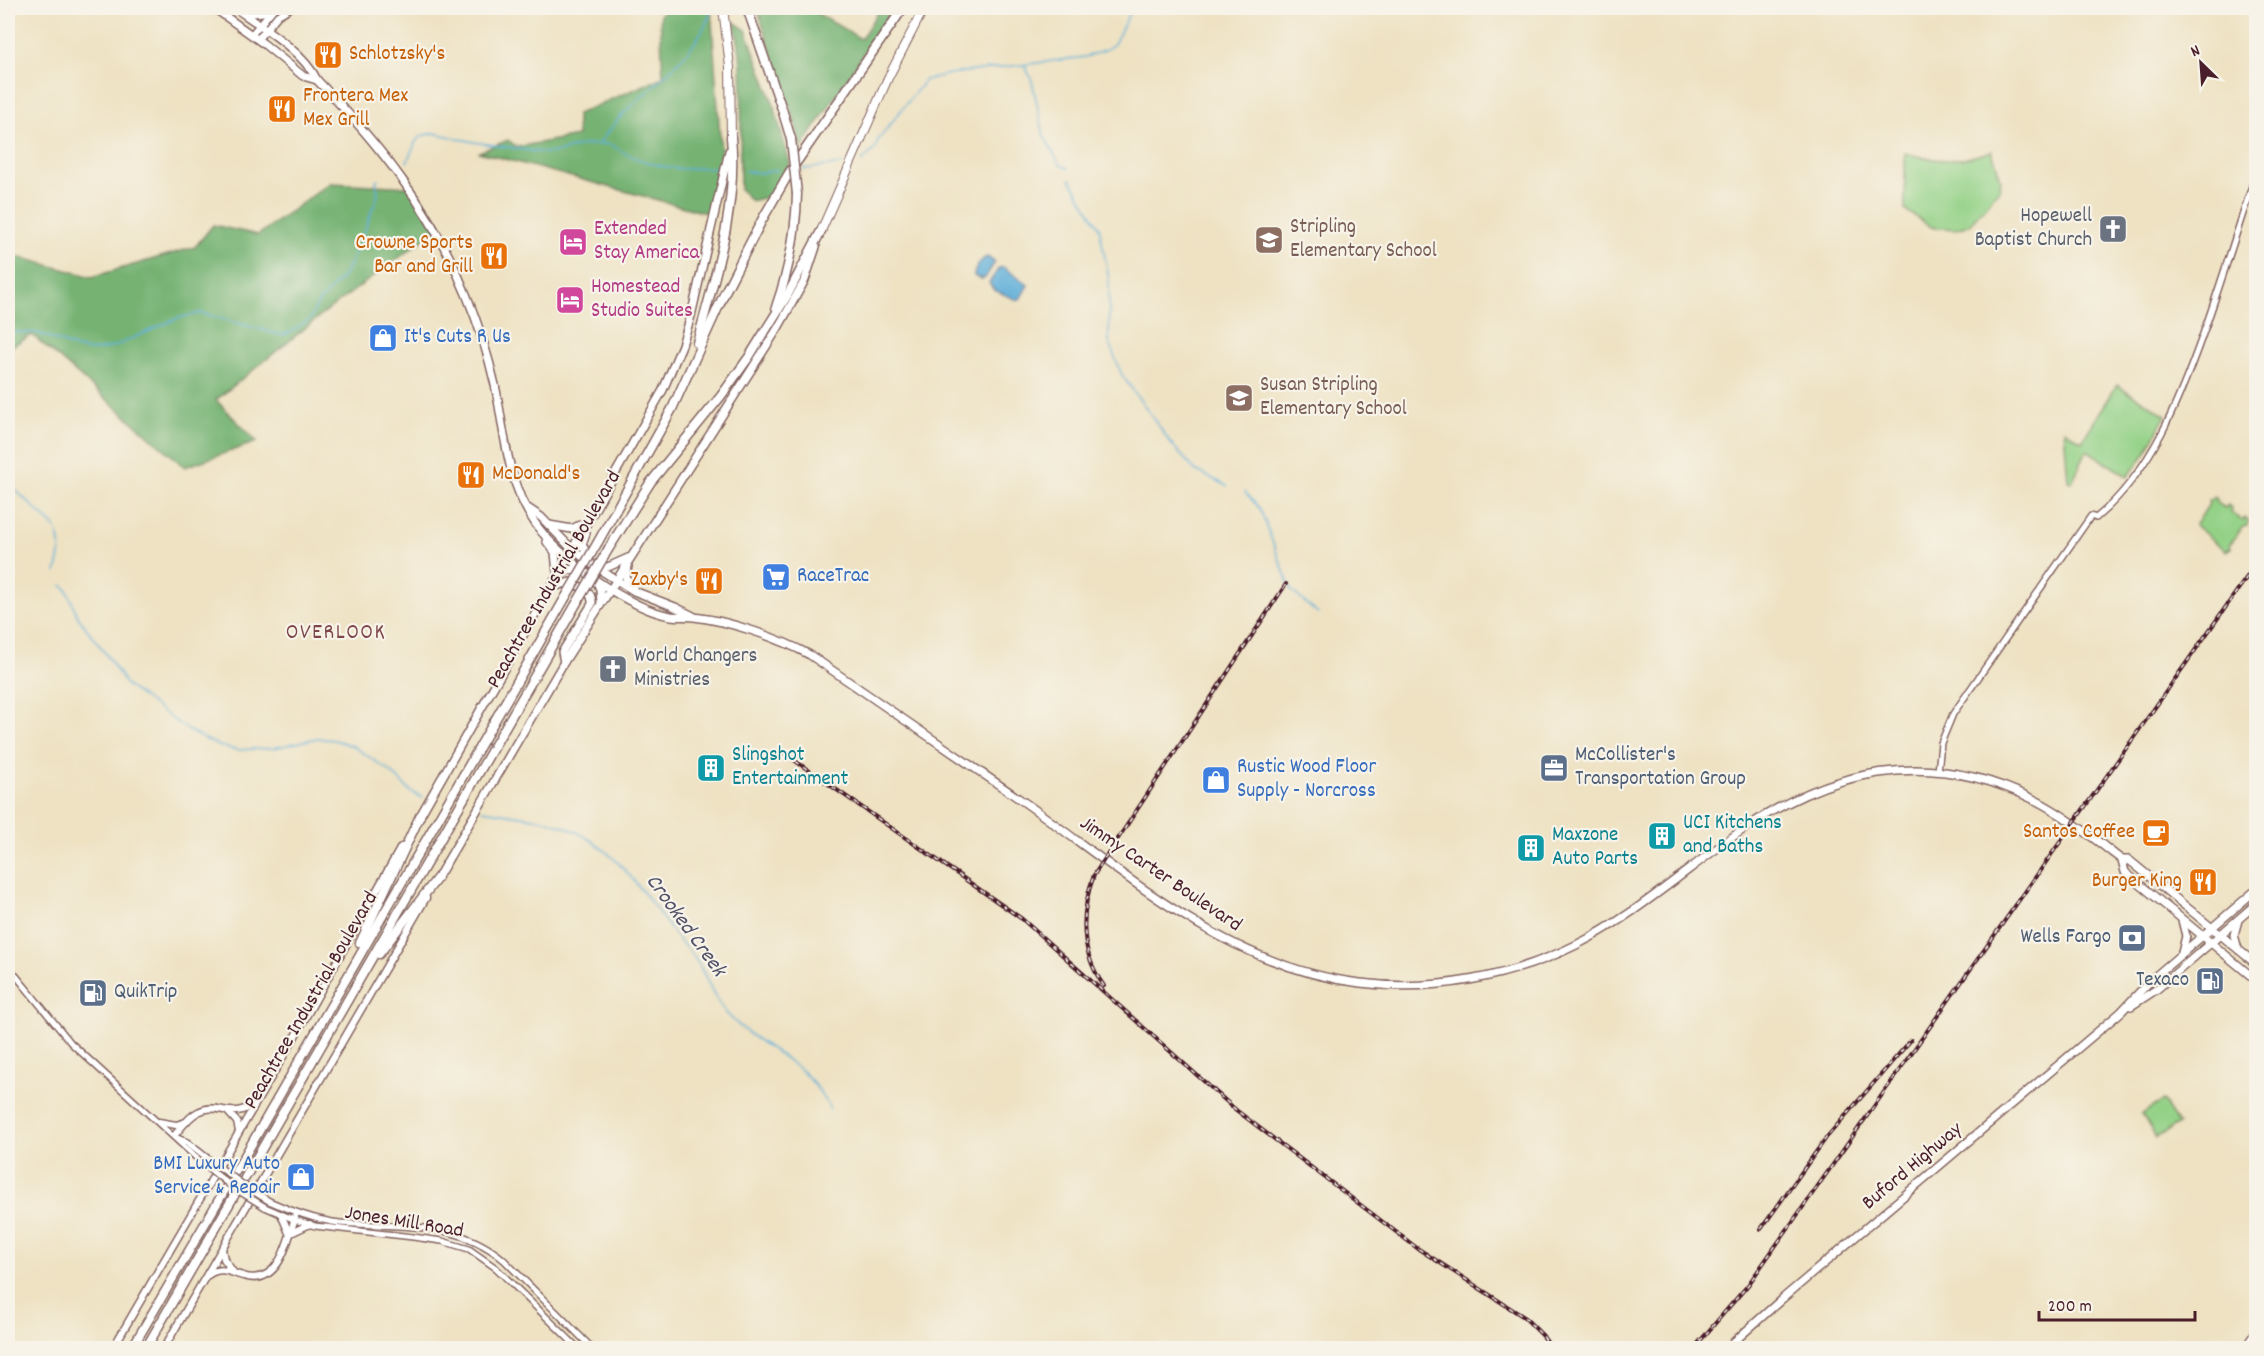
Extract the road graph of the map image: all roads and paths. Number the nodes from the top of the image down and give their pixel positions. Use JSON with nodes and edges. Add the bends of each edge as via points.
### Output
{"nodes":[{"id":1,"x":214,"y":8,"type":"edge"},
{"id":2,"x":235,"y":8,"type":"edge"},
{"id":3,"x":274,"y":8,"type":"edge"},
{"id":4,"x":290,"y":8,"type":"edge"},
{"id":5,"x":723,"y":8,"type":"edge"},
{"id":6,"x":747,"y":8,"type":"edge"},
{"id":7,"x":903,"y":8,"type":"edge"},
{"id":8,"x":924,"y":8,"type":"edge"},
{"id":9,"x":244,"y":14,"type":"junction"},
{"id":10,"x":262,"y":27,"type":"junction"},
{"id":11,"x":255,"y":36,"type":"junction"},
{"id":12,"x":317,"y":80,"type":"junction"},
{"id":13,"x":731,"y":137,"type":"junction"},
{"id":14,"x":2256,"y":174,"type":"edge"},
{"id":15,"x":821,"y":231,"type":"junction"},
{"id":16,"x":773,"y":316,"type":"junction"},
{"id":17,"x":690,"y":370,"type":"junction"},
{"id":18,"x":623,"y":463,"type":"junction"},
{"id":19,"x":526,"y":507,"type":"junction"},
{"id":20,"x":588,"y":521,"type":"junction"},
{"id":21,"x":548,"y":525,"type":"junction"},
{"id":22,"x":568,"y":552,"type":"junction"},
{"id":23,"x":632,"y":555,"type":"junction"},
{"id":24,"x":592,"y":568,"type":"junction"},
{"id":25,"x":557,"y":575,"type":"junction"},
{"id":26,"x":595,"y":579,"type":"junction"},
{"id":27,"x":616,"y":580,"type":"junction"},
{"id":28,"x":550,"y":588,"type":"junction"},
{"id":29,"x":612,"y":590,"type":"junction"},
{"id":30,"x":624,"y":597,"type":"junction"},
{"id":31,"x":600,"y":606,"type":"junction"},
{"id":32,"x":675,"y":607,"type":"junction"},
{"id":33,"x":695,"y":617,"type":"junction"},
{"id":34,"x":564,"y":662,"type":"junction"},
{"id":35,"x":1938,"y":772,"type":"junction"},
{"id":36,"x":420,"y":816,"type":"junction"},
{"id":37,"x":2122,"y":860,"type":"junction"},
{"id":38,"x":438,"y":877,"type":"junction"},
{"id":39,"x":2256,"y":890,"type":"edge"},
{"id":40,"x":2256,"y":904,"type":"edge"},
{"id":41,"x":2181,"y":918,"type":"junction"},
{"id":42,"x":2238,"y":919,"type":"junction"},
{"id":43,"x":2213,"y":928,"type":"junction"},
{"id":44,"x":2220,"y":935,"type":"junction"},
{"id":45,"x":2204,"y":936,"type":"junction"},
{"id":46,"x":2212,"y":943,"type":"junction"},
{"id":47,"x":2238,"y":949,"type":"junction"},
{"id":48,"x":2181,"y":955,"type":"junction"},
{"id":49,"x":2256,"y":964,"type":"edge"},
{"id":50,"x":8,"y":966,"type":"edge"},
{"id":51,"x":2256,"y":980,"type":"edge"},
{"id":52,"x":359,"y":981,"type":"junction"},
{"id":53,"x":337,"y":994,"type":"junction"},
{"id":54,"x":2121,"y":1012,"type":"junction"},
{"id":55,"x":257,"y":1102,"type":"junction"},
{"id":56,"x":228,"y":1112,"type":"junction"},
{"id":57,"x":159,"y":1122,"type":"junction"},
{"id":58,"x":187,"y":1122,"type":"junction"},
{"id":59,"x":239,"y":1132,"type":"junction"},
{"id":60,"x":174,"y":1136,"type":"junction"},
{"id":61,"x":275,"y":1203,"type":"junction"},
{"id":62,"x":281,"y":1214,"type":"junction"},
{"id":63,"x":296,"y":1217,"type":"junction"},
{"id":64,"x":352,"y":1223,"type":"junction"},
{"id":65,"x":310,"y":1224,"type":"junction"},
{"id":66,"x":438,"y":1229,"type":"junction"},
{"id":67,"x":290,"y":1234,"type":"junction"},
{"id":68,"x":435,"y":1240,"type":"junction"},
{"id":69,"x":222,"y":1248,"type":"junction"},
{"id":70,"x":233,"y":1272,"type":"junction"},
{"id":71,"x":205,"y":1277,"type":"junction"},
{"id":72,"x":2256,"y":1330,"type":"edge"},
{"id":73,"x":113,"y":1348,"type":"edge"},
{"id":74,"x":132,"y":1348,"type":"edge"},
{"id":75,"x":146,"y":1348,"type":"edge"},
{"id":76,"x":164,"y":1348,"type":"edge"},
{"id":77,"x":578,"y":1348,"type":"edge"},
{"id":78,"x":592,"y":1348,"type":"edge"},
{"id":79,"x":1727,"y":1348,"type":"edge"},
{"id":80,"x":2244,"y":1348,"type":"edge"}],
"edges":[{"from":1,"to":11,"type":"main road"},
{"from":2,"to":9,"type":"main road","name":"Jimmy Carter Boulevard"},
{"from":3,"to":9,"type":"main road"},
{"from":3,"to":10,"type":"main road"},
{"from":4,"to":10,"type":"main road"},
{"from":5,"to":13,"type":"highway","via":[[730,67]]},
{"from":6,"to":16,"type":"highway","bridge":true,"via":[[782,109],[797,195],[789,262]]},
{"from":7,"to":17,"type":"highway","name":"Peachtree Industrial Boulevard","via":[[789,173],[743,256]]},
{"from":8,"to":15,"type":"highway","via":[[888,78]]},
{"from":9,"to":10,"type":"main road","name":"Jimmy Carter Boulevard"},
{"from":10,"to":11,"type":"main road"},
{"from":10,"to":12,"type":"main road","name":"Jimmy Carter Boulevard","via":[[311,68]]},
{"from":11,"to":12,"type":"main road","via":[[303,75]]},
{"from":12,"to":19,"type":"main road","name":"Jimmy Carter Boulevard","via":[[397,171],[452,261],[486,349],[508,460]]},
{"from":13,"to":17,"type":"highway","via":[[733,164],[727,217],[711,297]]},
{"from":13,"to":18,"type":"main road","via":[[685,338],[663,390]]},
{"from":14,"to":35,"type":"street","via":[[2194,358],[2165,428],[2120,494],[2096,518],[2088,519],[1958,707],[1942,740]]},
{"from":15,"to":16,"type":"highway"},
{"from":15,"to":23,"type":"main road","via":[[805,280],[778,328]]},
{"from":16,"to":52,"type":"highway","name":"Peachtree Industrial Boulevard","bridge":true,"via":[[741,369],[650,483],[609,548]]},
{"from":17,"to":53,"type":"highway","name":"Peachtree Industrial Boulevard","bridge":true,"via":[[598,542]]},
{"from":18,"to":20,"type":"main road","name":"Peachtree Industrial Boulevard"},
{"from":18,"to":24,"type":"main road","via":[[624,470],[583,539]]},
{"from":19,"to":21,"type":"main road","name":"Jimmy Carter Boulevard"},
{"from":19,"to":22,"type":"main road","name":"Jimmy Carter Boulevard","via":[[536,524]]},
{"from":19,"to":25,"type":"main road","via":[[531,525],[555,552]]},
{"from":20,"to":21,"type":"main road","via":[[572,529]]},
{"from":20,"to":22,"type":"main road","name":"Peachtree Industrial Boulevard"},
{"from":21,"to":22,"type":"main road","name":"Jimmy Carter Boulevard"},
{"from":22,"to":24,"type":"main road","name":"Jimmy Carter Boulevard"},
{"from":22,"to":24,"type":"main road"},
{"from":22,"to":25,"type":"main road","name":"Peachtree Industrial Boulevard"},
{"from":23,"to":24,"type":"main road","via":[[608,567]]},
{"from":23,"to":27,"type":"main road"},
{"from":23,"to":32,"type":"main road","via":[[626,578],[630,586]]},
{"from":24,"to":25,"type":"main road"},
{"from":24,"to":26,"type":"main road"},
{"from":24,"to":27,"type":"main road","name":"Jimmy Carter Boulevard"},
{"from":24,"to":29,"type":"main road"},
{"from":25,"to":28,"type":"main road","name":"Peachtree Industrial Boulevard"},
{"from":26,"to":29,"type":"main road","name":"Jimmy Carter Boulevard"},
{"from":26,"to":31,"type":"main road"},
{"from":27,"to":29,"type":"main road"},
{"from":27,"to":32,"type":"main road","name":"Jimmy Carter Boulevard"},
{"from":28,"to":34,"type":"main road","via":[[570,582],[592,599],[562,652]]},
{"from":28,"to":36,"type":"main road","name":"Peachtree Industrial Boulevard"},
{"from":29,"to":30,"type":"main road","name":"Jimmy Carter Boulevard"},
{"from":29,"to":31,"type":"main road"},
{"from":30,"to":31,"type":"main road"},
{"from":30,"to":33,"type":"main road","name":"Jimmy Carter Boulevard","via":[[671,616]]},
{"from":31,"to":34,"type":"main road"},
{"from":32,"to":33,"type":"main road","name":"Jimmy Carter Boulevard"},
{"from":33,"to":35,"type":"main road","name":"Jimmy Carter Boulevard","via":[[777,639],[810,655],[1214,935],[1284,966],[1360,983],[1410,986],[1472,980],[1542,960],[1609,926],[1788,801],[1860,775]]},
{"from":34,"to":38,"type":"main road"},
{"from":35,"to":37,"type":"main road","name":"Jimmy Carter Boulevard","via":[[1995,783],[2035,800]]},
{"from":36,"to":53,"type":"highway"},
{"from":36,"to":55,"type":"main road","name":"Peachtree Industrial Boulevard"},
{"from":37,"to":41,"type":"main road","name":"Jimmy Carter Boulevard","via":[[2125,872]]},
{"from":37,"to":43,"type":"main road","name":"Jimmy Carter Boulevard","via":[[2129,860]]},
{"from":38,"to":52,"type":"highway"},
{"from":38,"to":69,"type":"main road"},
{"from":39,"to":43,"type":"main road","name":"Buford Highway"},
{"from":40,"to":42,"type":"main road","name":"Buford Highway"},
{"from":41,"to":45,"type":"main road","name":"Jimmy Carter Boulevard"},
{"from":41,"to":48,"type":"main road","via":[[2186,936]]},
{"from":42,"to":44,"type":"main road","name":"Buford Highway"},
{"from":42,"to":47,"type":"main road","via":[[2234,935]]},
{"from":43,"to":44,"type":"main road","name":"Jimmy Carter Boulevard"},
{"from":43,"to":45,"type":"main road","name":"Buford Highway"},
{"from":44,"to":46,"type":"main road","name":"Buford Highway"},
{"from":44,"to":47,"type":"main road","name":"Jimmy Carter Boulevard"},
{"from":45,"to":46,"type":"main road","name":"Jimmy Carter Boulevard"},
{"from":45,"to":48,"type":"main road","name":"Buford Highway"},
{"from":46,"to":51,"type":"main road","name":"Jimmy Carter Boulevard"},
{"from":46,"to":54,"type":"main road","name":"Buford Highway","via":[[2157,989]]},
{"from":47,"to":49,"type":"main road","name":"Jimmy Carter Boulevard"},
{"from":48,"to":54,"type":"main road","name":"Buford Highway"},
{"from":50,"to":57,"type":"street","via":[[71,1043]]},
{"from":52,"to":75,"type":"highway","name":"Peachtree Industrial Boulevard"},
{"from":53,"to":74,"type":"highway","name":"Peachtree Industrial Boulevard"},
{"from":54,"to":79,"type":"main road","name":"Buford Highway"},
{"from":55,"to":56,"type":"main road","via":[[242,1111]]},
{"from":55,"to":59,"type":"main road","name":"Peachtree Industrial Boulevard"},
{"from":56,"to":58,"type":"main road","via":[[206,1109]]},
{"from":56,"to":59,"type":"main road","via":[[237,1122]]},
{"from":57,"to":58,"type":"main road"},
{"from":57,"to":60,"type":"street"},
{"from":58,"to":60,"type":"main road"},
{"from":59,"to":73,"type":"main road","name":"Peachtree Industrial Boulevard"},
{"from":60,"to":61,"type":"street","bridge":true,"via":[[188,1142],[240,1184]]},
{"from":60,"to":62,"type":"street","bridge":true,"via":[[231,1186]]},
{"from":61,"to":63,"type":"street"},
{"from":61,"to":64,"type":"street","name":"Jones Mill Road"},
{"from":62,"to":63,"type":"street"},
{"from":62,"to":67,"type":"main road"},
{"from":63,"to":64,"type":"street","name":"Jones Mill Road"},
{"from":63,"to":65,"type":"street","name":"Jones Mill Road"},
{"from":63,"to":67,"type":"main road"},
{"from":64,"to":66,"type":"street","name":"Jones Mill Road"},
{"from":65,"to":67,"type":"main road"},
{"from":65,"to":68,"type":"street","name":"Jones Mill Road"},
{"from":66,"to":68,"type":"street"},
{"from":66,"to":78,"type":"street","name":"Jones Mill Road","via":[[467,1237],[497,1254]]},
{"from":67,"to":70,"type":"main road","via":[[280,1262],[268,1273],[253,1278]]},
{"from":68,"to":77,"type":"street","name":"Jones Mill Road","via":[[463,1247],[483,1258]]},
{"from":69,"to":70,"type":"main road"},
{"from":69,"to":71,"type":"main road"},
{"from":70,"to":71,"type":"main road","via":[[222,1269]]},
{"from":71,"to":76,"type":"main road"},
{"from":72,"to":80,"type":"street"}]}
